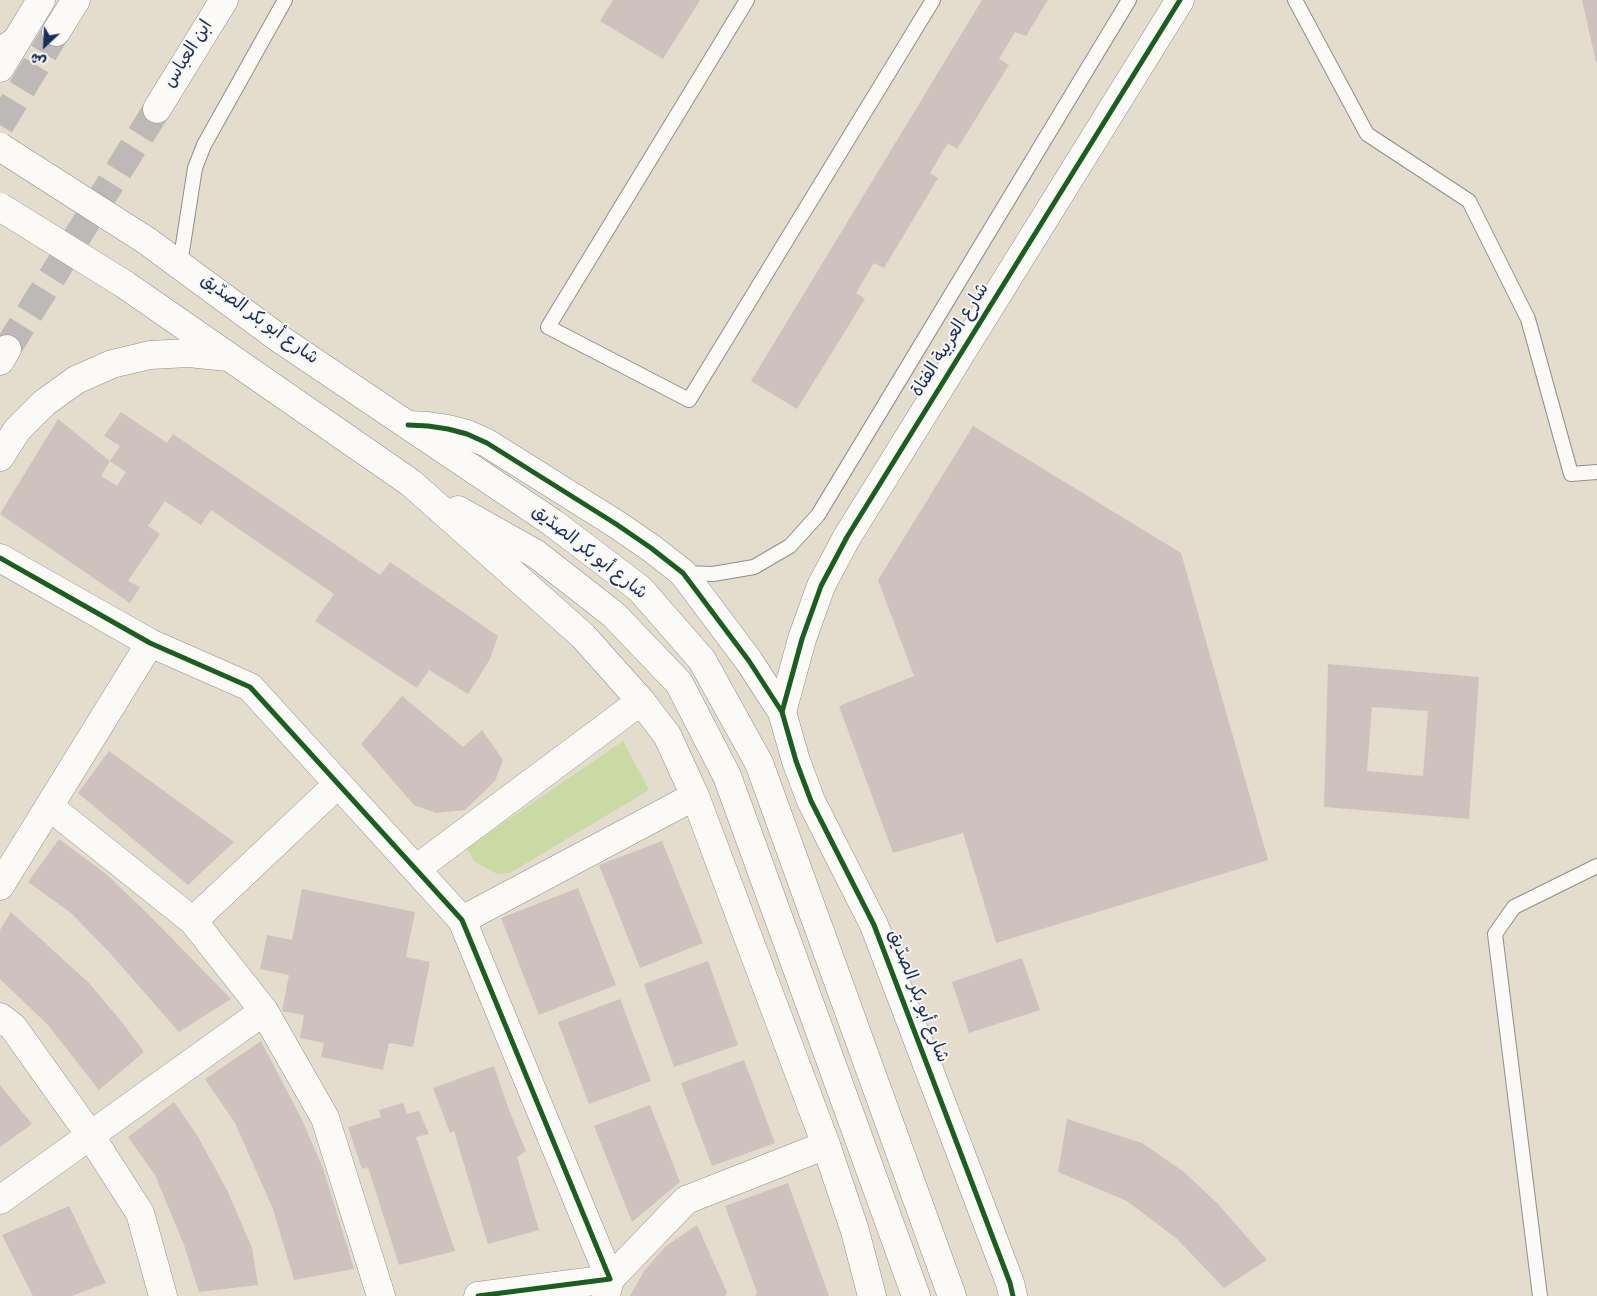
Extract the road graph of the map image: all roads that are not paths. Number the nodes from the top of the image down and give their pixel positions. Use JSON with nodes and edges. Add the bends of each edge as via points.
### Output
{"nodes":[{"id":1,"x":41,"y":0,"type":"edge"},
{"id":2,"x":76,"y":0,"type":"edge"},
{"id":3,"x":224,"y":0,"type":"edge"},
{"id":4,"x":285,"y":0,"type":"edge"},
{"id":5,"x":747,"y":0,"type":"edge"},
{"id":6,"x":933,"y":0,"type":"edge"},
{"id":7,"x":1129,"y":0,"type":"edge"},
{"id":8,"x":1180,"y":0,"type":"edge"},
{"id":9,"x":1296,"y":0,"type":"edge"},
{"id":10,"x":56,"y":32,"type":"tunnel mouth"},
{"id":11,"x":8,"y":46,"type":"edge"},
{"id":12,"x":0,"y":68,"type":"edge"},
{"id":13,"x":157,"y":109,"type":"tunnel mouth"},
{"id":14,"x":0,"y":147,"type":"edge"},
{"id":15,"x":0,"y":207,"type":"edge"},
{"id":16,"x":180,"y":264,"type":"junction"},
{"id":17,"x":228,"y":358,"type":"junction"},
{"id":18,"x":408,"y":426,"type":"junction"},
{"id":19,"x":0,"y":457,"type":"edge"},
{"id":20,"x":1597,"y":472,"type":"edge"},
{"id":21,"x":411,"y":483,"type":"junction"},
{"id":22,"x":0,"y":558,"type":"edge"},
{"id":23,"x":683,"y":573,"type":"junction"},
{"id":24,"x":150,"y":643,"type":"junction"},
{"id":25,"x":641,"y":701,"type":"junction"},
{"id":26,"x":782,"y":712,"type":"junction"},
{"id":27,"x":338,"y":784,"type":"junction"},
{"id":28,"x":695,"y":796,"type":"junction"},
{"id":29,"x":50,"y":807,"type":"junction"},
{"id":30,"x":1597,"y":866,"type":"edge"},
{"id":31,"x":416,"y":869,"type":"junction"},
{"id":32,"x":0,"y":886,"type":"edge"},
{"id":33,"x":462,"y":920,"type":"junction"},
{"id":34,"x":193,"y":921,"type":"junction"},
{"id":35,"x":264,"y":1010,"type":"junction"},
{"id":36,"x":0,"y":1016,"type":"edge"},
{"id":37,"x":90,"y":1135,"type":"junction"},
{"id":38,"x":826,"y":1145,"type":"junction"},
{"id":39,"x":0,"y":1200,"type":"edge"},
{"id":40,"x":608,"y":1288,"type":"edge"},
{"id":41,"x":163,"y":1296,"type":"edge"},
{"id":42,"x":381,"y":1296,"type":"edge"},
{"id":43,"x":478,"y":1296,"type":"edge"},
{"id":44,"x":872,"y":1296,"type":"edge"},
{"id":45,"x":916,"y":1296,"type":"edge"},
{"id":46,"x":952,"y":1296,"type":"edge"},
{"id":47,"x":1013,"y":1296,"type":"edge"},
{"id":48,"x":1540,"y":1296,"type":"edge"}],
"edges":[{"from":1,"to":11,"type":"main road"},
{"from":2,"to":10,"type":"main road"},
{"from":3,"to":13,"type":"main road","name":"ابن العباس"},
{"from":4,"to":16,"type":"lane","via":[[204,146],[194,175]]},
{"from":5,"to":6,"type":"lane","via":[[548,327],[689,400]]},
{"from":7,"to":23,"type":"lane","via":[[818,515],[790,546],[754,567],[713,574]]},
{"from":8,"to":26,"type":"main road","name":"شارع العربية الفتاة","via":[[848,537],[821,586]]},
{"from":9,"to":20,"type":"lane","via":[[1367,134],[1469,200],[1528,320],[1571,474]]},
{"from":11,"to":12,"type":"main road"},
{"from":14,"to":16,"type":"main road","name":"شارع أبو بكر الصدّيق","bridge":true},
{"from":15,"to":17,"type":"main road","bridge":true,"via":[[124,284]]},
{"from":16,"to":18,"type":"main road","name":"شارع أبو بكر الصدّيق","via":[[280,339]]},
{"from":17,"to":19,"type":"main road","via":[[189,352],[150,355],[112,364],[76,380],[44,402],[17,430]]},
{"from":17,"to":21,"type":"main road"},
{"from":18,"to":23,"type":"main road","name":"شارع أبو بكر الصدّيق","via":[[448,429],[487,443],[616,524]]},
{"from":18,"to":46,"type":"main road","name":"شارع أبو بكر الصدّيق","via":[[553,523],[640,590],[702,660],[759,763]]},
{"from":21,"to":25,"type":"main road","via":[[584,636]]},
{"from":21,"to":45,"type":"main road","via":[[536,554],[614,615],[679,682],[727,776]]},
{"from":22,"to":24,"type":"main road"},
{"from":23,"to":26,"type":"main road","name":"شارع أبو بكر الصدّيق","via":[[750,661]]},
{"from":24,"to":27,"type":"main road","via":[[250,687]]},
{"from":24,"to":29,"type":"main road"},
{"from":25,"to":28,"type":"main road","via":[[667,734]]},
{"from":25,"to":31,"type":"main road"},
{"from":26,"to":47,"type":"main road","name":"شارع أبو بكر الصدّيق","via":[[811,801],[874,925]]},
{"from":27,"to":31,"type":"main road"},
{"from":27,"to":34,"type":"main road"},
{"from":28,"to":33,"type":"main road"},
{"from":28,"to":38,"type":"main road"},
{"from":29,"to":32,"type":"main road"},
{"from":29,"to":34,"type":"main road"},
{"from":30,"to":48,"type":"lane","via":[[1514,907],[1495,934]]},
{"from":31,"to":33,"type":"main road"},
{"from":33,"to":40,"type":"main road"},
{"from":34,"to":35,"type":"main road"},
{"from":35,"to":37,"type":"main road"},
{"from":35,"to":42,"type":"main road","via":[[325,1118]]},
{"from":36,"to":37,"type":"main road","via":[[13,1027]]},
{"from":37,"to":39,"type":"main road"},
{"from":37,"to":41,"type":"main road","via":[[140,1213]]},
{"from":38,"to":40,"type":"main road","via":[[686,1200]]},
{"from":38,"to":44,"type":"main road","via":[[855,1230]]},
{"from":40,"to":43,"type":"main road"}]}
